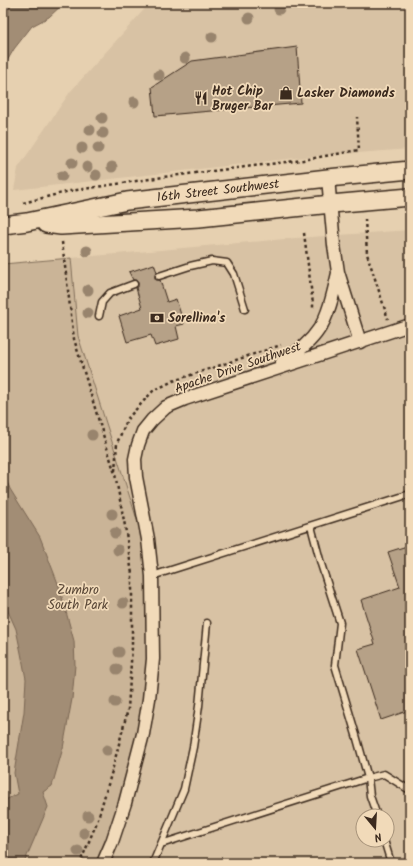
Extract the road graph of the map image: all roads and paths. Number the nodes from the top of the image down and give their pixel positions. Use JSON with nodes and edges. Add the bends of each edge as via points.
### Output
{"nodes":[{"id":1,"x":357,"y":117,"type":"dead end"},
{"id":2,"x":410,"y":170,"type":"edge"},
{"id":3,"x":328,"y":178,"type":"junction"},
{"id":4,"x":410,"y":197,"type":"edge"},
{"id":5,"x":23,"y":203,"type":"dead end"},
{"id":6,"x":331,"y":204,"type":"junction"},
{"id":7,"x":364,"y":219,"type":"dead end"},
{"id":8,"x":27,"y":222,"type":"junction"},
{"id":9,"x":3,"y":225,"type":"edge"},
{"id":10,"x":304,"y":233,"type":"dead end"},
{"id":11,"x":62,"y":242,"type":"dead end"},
{"id":12,"x":338,"y":272,"type":"junction"},
{"id":13,"x":159,"y":276,"type":"dead end"},
{"id":14,"x":134,"y":284,"type":"dead end"},
{"id":15,"x":246,"y":309,"type":"dead end"},
{"id":16,"x":313,"y":311,"type":"dead end"},
{"id":17,"x":99,"y":316,"type":"dead end"},
{"id":18,"x":410,"y":325,"type":"edge"},
{"id":19,"x":392,"y":331,"type":"junction"},
{"id":20,"x":360,"y":342,"type":"junction"},
{"id":21,"x":282,"y":345,"type":"dead end"},
{"id":22,"x":267,"y":372,"type":"junction"},
{"id":23,"x":115,"y":474,"type":"junction"},
{"id":24,"x":410,"y":494,"type":"edge"},
{"id":25,"x":311,"y":526,"type":"junction"},
{"id":26,"x":152,"y":576,"type":"junction"},
{"id":27,"x":206,"y":623,"type":"dead end"},
{"id":28,"x":368,"y":778,"type":"junction"},
{"id":29,"x":410,"y":788,"type":"edge"},
{"id":30,"x":374,"y":808,"type":"edge"},
{"id":31,"x":162,"y":844,"type":"junction"},
{"id":32,"x":386,"y":848,"type":"edge"},
{"id":33,"x":80,"y":863,"type":"edge"},
{"id":34,"x":103,"y":863,"type":"edge"},
{"id":35,"x":152,"y":863,"type":"edge"},
{"id":36,"x":391,"y":863,"type":"edge"}],
"edges":[{"from":1,"to":5,"type":"path","via":[[359,150],[303,160],[70,191]]},
{"from":2,"to":3,"type":"main road","name":"16th Street Southwest"},
{"from":3,"to":6,"type":"street"},
{"from":3,"to":8,"type":"main road","name":"16th Street Southwest","via":[[127,201]]},
{"from":4,"to":6,"type":"main road","name":"16th Street Southwest"},
{"from":6,"to":8,"type":"main road","name":"16th Street Southwest","via":[[199,218],[61,226]]},
{"from":6,"to":12,"type":"street"},
{"from":7,"to":19,"type":"path","via":[[367,254]]},
{"from":8,"to":9,"type":"main road","name":"16th Street Southwest"},
{"from":10,"to":16,"type":"path"},
{"from":11,"to":23,"type":"path","via":[[74,339]]},
{"from":12,"to":20,"type":"street"},
{"from":12,"to":22,"type":"street","via":[[329,308],[320,328],[294,356]]},
{"from":13,"to":15,"type":"lane","via":[[212,261],[227,263],[234,274]]},
{"from":14,"to":17,"type":"lane","via":[[110,293],[102,302]]},
{"from":18,"to":19,"type":"street","name":"Apache Drive Southwest"},
{"from":19,"to":20,"type":"street","name":"Apache Drive Southwest"},
{"from":20,"to":22,"type":"street","name":"Apache Drive Southwest"},
{"from":21,"to":23,"type":"path","via":[[173,381],[153,391],[128,418],[117,443]]},
{"from":22,"to":26,"type":"street","name":"Apache Drive Southwest","via":[[166,407],[143,431],[135,459],[136,477]]},
{"from":23,"to":33,"type":"path","via":[[132,574],[132,647],[128,709],[97,822]]},
{"from":24,"to":25,"type":"lane"},
{"from":25,"to":26,"type":"lane"},
{"from":25,"to":28,"type":"lane","via":[[340,623],[335,665]]},
{"from":26,"to":34,"type":"street","name":"Apache Drive Southwest","via":[[153,659],[149,699],[143,734],[125,803]]},
{"from":27,"to":31,"type":"lane","via":[[193,748],[184,789]]},
{"from":28,"to":29,"type":"lane","via":[[384,774]]},
{"from":28,"to":30,"type":"lane"},
{"from":28,"to":31,"type":"lane"},
{"from":31,"to":35,"type":"lane"},
{"from":32,"to":36,"type":"lane"}]}
